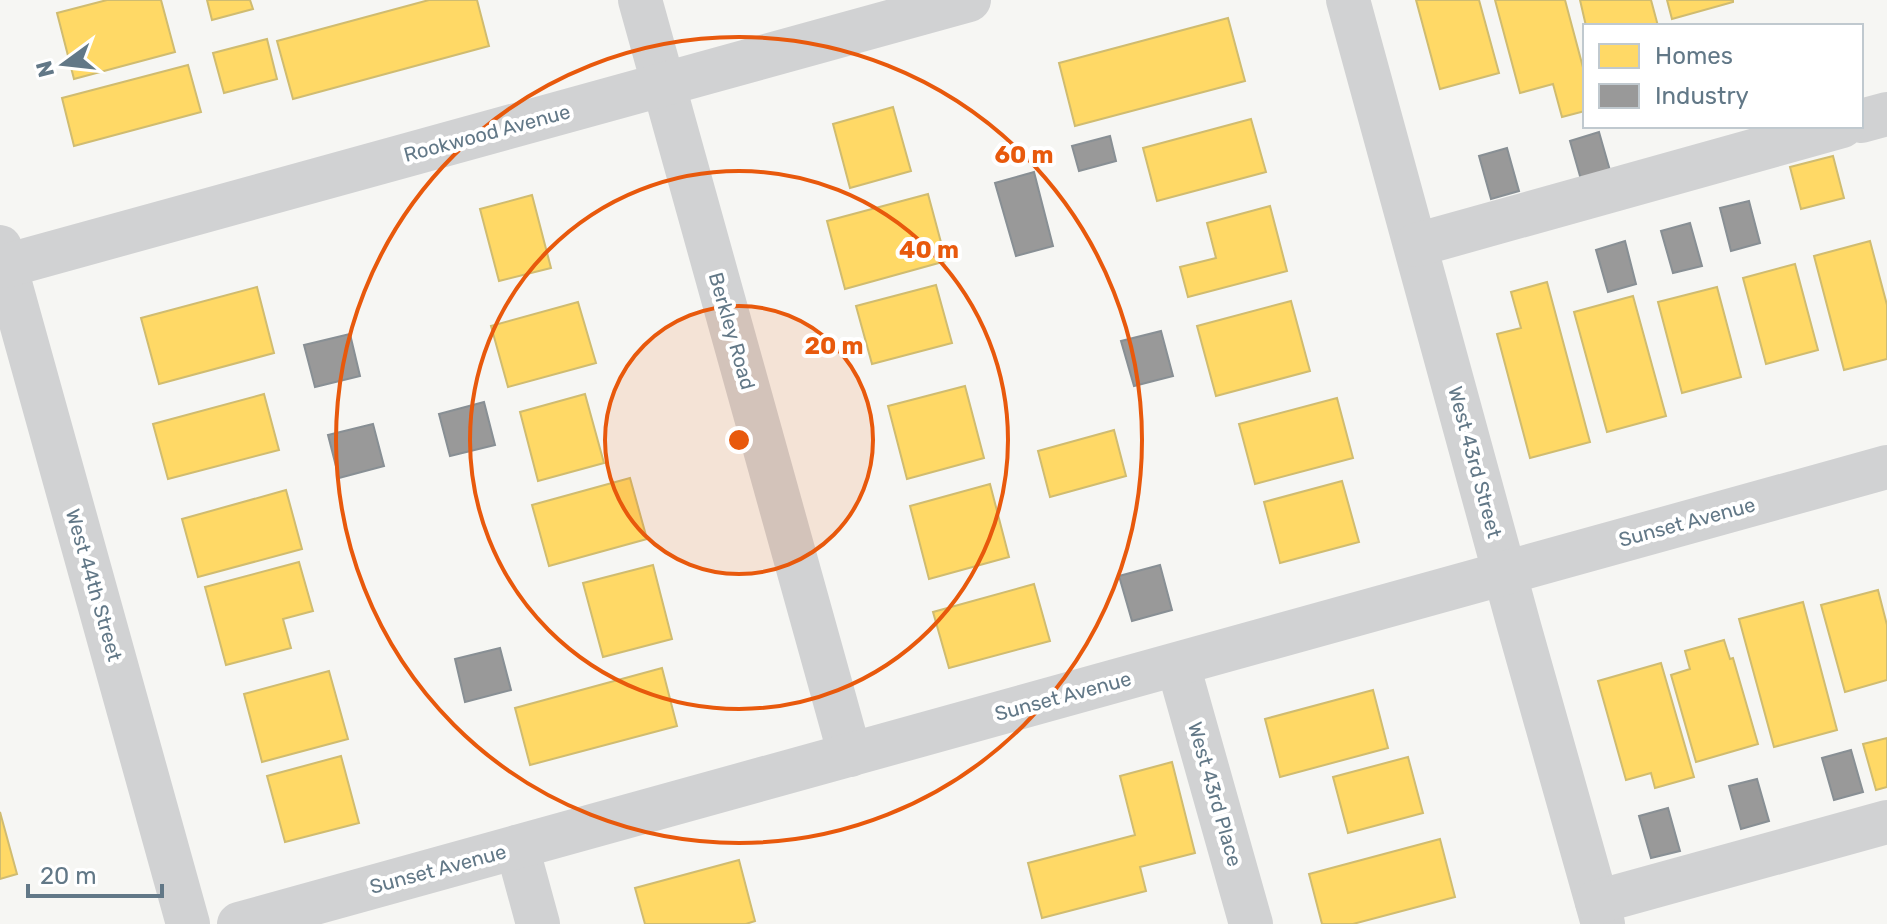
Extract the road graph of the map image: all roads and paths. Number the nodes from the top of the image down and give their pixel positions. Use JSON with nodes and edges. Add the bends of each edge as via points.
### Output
{"nodes":[{"id":1,"x":640,"y":0,"type":"edge"},
{"id":2,"x":969,"y":0,"type":"edge"},
{"id":3,"x":1348,"y":0,"type":"edge"},
{"id":4,"x":663,"y":84,"type":"junction"},
{"id":5,"x":1887,"y":114,"type":"edge"},
{"id":6,"x":1863,"y":120,"type":"edge"},
{"id":7,"x":1835,"y":128,"type":"edge"},
{"id":8,"x":1416,"y":245,"type":"junction"},
{"id":9,"x":3,"y":256,"type":"edge"},
{"id":10,"x":1887,"y":467,"type":"edge"},
{"id":11,"x":1505,"y":573,"type":"junction"},
{"id":12,"x":1178,"y":665,"type":"junction"},
{"id":13,"x":850,"y":755,"type":"junction"},
{"id":14,"x":1887,"y":822,"type":"edge"},
{"id":15,"x":517,"y":847,"type":"junction"},
{"id":16,"x":1600,"y":913,"type":"edge"},
{"id":17,"x":188,"y":924,"type":"edge"},
{"id":18,"x":239,"y":924,"type":"edge"},
{"id":19,"x":538,"y":924,"type":"edge"},
{"id":20,"x":1251,"y":924,"type":"edge"}],
"edges":[{"from":1,"to":4,"type":"street","name":"Berkley Road"},
{"from":2,"to":4,"type":"street","name":"Rookwood Avenue"},
{"from":3,"to":8,"type":"street","name":"West 43rd Street"},
{"from":4,"to":9,"type":"street","name":"Rookwood Avenue"},
{"from":4,"to":13,"type":"street","name":"Berkley Road"},
{"from":5,"to":6,"type":"street"},
{"from":7,"to":8,"type":"street"},
{"from":8,"to":11,"type":"street","name":"West 43rd Street"},
{"from":9,"to":17,"type":"street","name":"West 44th Street"},
{"from":10,"to":11,"type":"street","name":"Sunset Avenue"},
{"from":11,"to":12,"type":"street","name":"Sunset Avenue"},
{"from":11,"to":16,"type":"street","name":"West 43rd Street"},
{"from":12,"to":13,"type":"street","name":"Sunset Avenue"},
{"from":12,"to":20,"type":"street","name":"West 43rd Place"},
{"from":13,"to":15,"type":"street","name":"Sunset Avenue"},
{"from":14,"to":16,"type":"street"},
{"from":15,"to":18,"type":"street","name":"Sunset Avenue"},
{"from":15,"to":19,"type":"street"}]}
